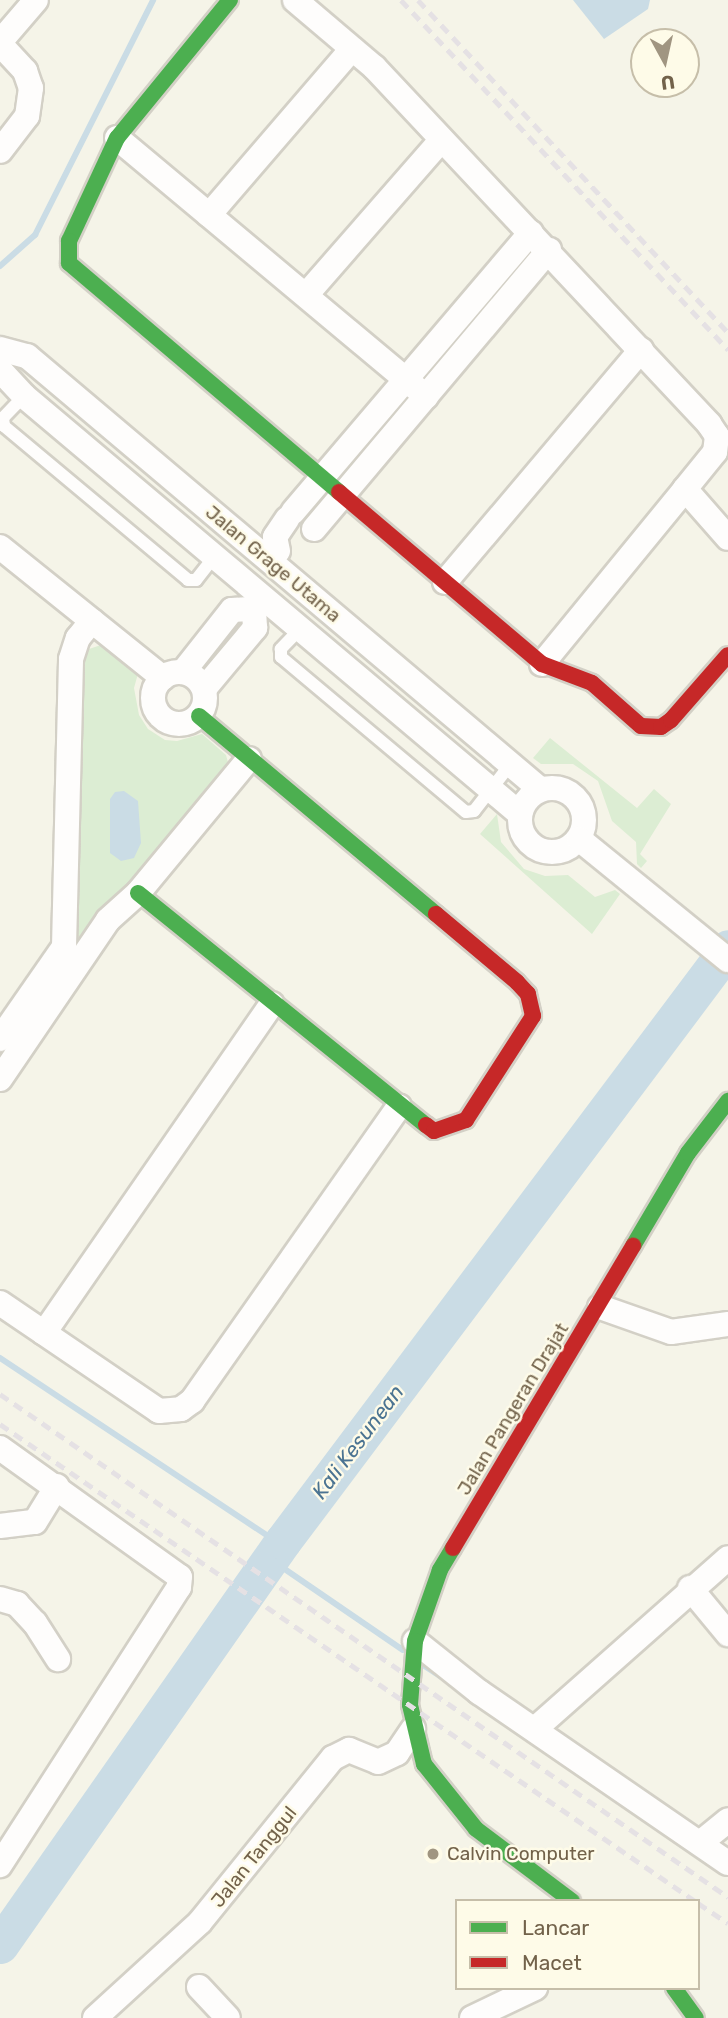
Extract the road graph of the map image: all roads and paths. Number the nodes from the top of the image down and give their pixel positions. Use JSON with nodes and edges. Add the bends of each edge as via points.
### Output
{"nodes":[{"id":1,"x":36,"y":0,"type":"edge"},
{"id":2,"x":230,"y":0,"type":"edge"},
{"id":3,"x":295,"y":0,"type":"edge"},
{"id":4,"x":0,"y":43,"type":"edge"},
{"id":5,"x":352,"y":49,"type":"junction"},
{"id":6,"x":117,"y":138,"type":"junction"},
{"id":7,"x":441,"y":140,"type":"junction"},
{"id":8,"x":0,"y":151,"type":"edge"},
{"id":9,"x":209,"y":215,"type":"junction"},
{"id":10,"x":531,"y":232,"type":"junction"},
{"id":11,"x":548,"y":250,"type":"junction"},
{"id":12,"x":306,"y":295,"type":"junction"},
{"id":13,"x":0,"y":349,"type":"edge"},
{"id":14,"x":641,"y":350,"type":"junction"},
{"id":15,"x":0,"y":370,"type":"edge"},
{"id":16,"x":405,"y":379,"type":"junction"},
{"id":17,"x":24,"y":396,"type":"junction"},
{"id":18,"x":426,"y":396,"type":"junction"},
{"id":19,"x":320,"y":480,"type":"junction"},
{"id":20,"x":685,"y":489,"type":"junction"},
{"id":21,"x":341,"y":496,"type":"junction"},
{"id":22,"x":728,"y":538,"type":"edge"},
{"id":23,"x":0,"y":547,"type":"edge"},
{"id":24,"x":215,"y":556,"type":"junction"},
{"id":25,"x":274,"y":556,"type":"junction"},
{"id":26,"x":444,"y":582,"type":"junction"},
{"id":27,"x":259,"y":604,"type":"junction"},
{"id":28,"x":92,"y":621,"type":"junction"},
{"id":29,"x":300,"y":629,"type":"junction"},
{"id":30,"x":728,"y":656,"type":"edge"},
{"id":31,"x":542,"y":664,"type":"junction"},
{"id":32,"x":173,"y":675,"type":"junction"},
{"id":33,"x":204,"y":689,"type":"junction"},
{"id":34,"x":199,"y":716,"type":"junction"},
{"id":35,"x":249,"y":760,"type":"junction"},
{"id":36,"x":510,"y":765,"type":"junction"},
{"id":37,"x":490,"y":789,"type":"junction"},
{"id":38,"x":540,"y":789,"type":"junction"},
{"id":39,"x":520,"y":814,"type":"junction"},
{"id":40,"x":579,"y":839,"type":"junction"},
{"id":41,"x":138,"y":893,"type":"junction"},
{"id":42,"x":73,"y":954,"type":"junction"},
{"id":43,"x":728,"y":960,"type":"edge"},
{"id":44,"x":272,"y":1004,"type":"junction"},
{"id":45,"x":0,"y":1039,"type":"edge"},
{"id":46,"x":0,"y":1079,"type":"edge"},
{"id":47,"x":728,"y":1101,"type":"edge"},
{"id":48,"x":399,"y":1107,"type":"junction"},
{"id":49,"x":0,"y":1303,"type":"edge"},
{"id":50,"x":600,"y":1307,"type":"junction"},
{"id":51,"x":728,"y":1324,"type":"edge"},
{"id":52,"x":44,"y":1333,"type":"junction"},
{"id":53,"x":0,"y":1448,"type":"edge"},
{"id":54,"x":57,"y":1486,"type":"junction"},
{"id":55,"x":0,"y":1525,"type":"edge"},
{"id":56,"x":728,"y":1558,"type":"edge"},
{"id":57,"x":690,"y":1588,"type":"junction"},
{"id":58,"x":0,"y":1599,"type":"edge"},
{"id":59,"x":728,"y":1634,"type":"edge"},
{"id":60,"x":415,"y":1644,"type":"junction"},
{"id":61,"x":58,"y":1659,"type":"dead end"},
{"id":62,"x":536,"y":1728,"type":"junction"},
{"id":63,"x":413,"y":1729,"type":"junction"},
{"id":64,"x":728,"y":1820,"type":"edge"},
{"id":65,"x":699,"y":1843,"type":"junction"},
{"id":66,"x":728,"y":1863,"type":"edge"},
{"id":67,"x":0,"y":1865,"type":"edge"},
{"id":68,"x":569,"y":1899,"type":"edge"},
{"id":69,"x":199,"y":1987,"type":"dead end"},
{"id":70,"x":531,"y":1990,"type":"edge"},
{"id":71,"x":675,"y":1990,"type":"edge"},
{"id":72,"x":94,"y":2018,"type":"edge"},
{"id":73,"x":228,"y":2018,"type":"edge"},
{"id":74,"x":472,"y":2018,"type":"edge"},
{"id":75,"x":696,"y":2018,"type":"edge"}],
"edges":[{"from":1,"to":4,"type":"street"},
{"from":2,"to":6,"type":"street"},
{"from":3,"to":5,"type":"street"},
{"from":4,"to":8,"type":"street","via":[[25,71],[31,104]]},
{"from":5,"to":7,"type":"street"},
{"from":5,"to":9,"type":"street"},
{"from":6,"to":9,"type":"street"},
{"from":6,"to":19,"type":"street","via":[[69,241],[69,263]]},
{"from":7,"to":10,"type":"street"},
{"from":7,"to":12,"type":"street"},
{"from":9,"to":12,"type":"street"},
{"from":10,"to":11,"type":"street"},
{"from":10,"to":16,"type":"street"},
{"from":11,"to":14,"type":"street"},
{"from":11,"to":18,"type":"street"},
{"from":12,"to":16,"type":"street"},
{"from":13,"to":25,"type":"street","name":"Jalan Grage Utama","via":[[27,356]]},
{"from":14,"to":20,"type":"street","via":[[717,436],[710,462]]},
{"from":14,"to":26,"type":"street"},
{"from":15,"to":17,"type":"street","name":"Jalan Grage Utama"},
{"from":16,"to":18,"type":"street"},
{"from":16,"to":19,"type":"street"},
{"from":17,"to":24,"type":"street","name":"Jalan Grage Utama"},
{"from":17,"to":24,"type":"lane","via":[[3,418],[4,426],[188,580],[196,580]]},
{"from":18,"to":21,"type":"street"},
{"from":19,"to":21,"type":"street"},
{"from":19,"to":25,"type":"street","via":[[275,537]]},
{"from":20,"to":22,"type":"street"},
{"from":20,"to":31,"type":"street"},
{"from":21,"to":25,"type":"street","via":[[293,550]]},
{"from":21,"to":26,"type":"street"},
{"from":23,"to":28,"type":"street"},
{"from":24,"to":27,"type":"street","name":"Jalan Grage Utama"},
{"from":25,"to":27,"type":"street"},
{"from":25,"to":36,"type":"street","name":"Jalan Grage Utama"},
{"from":26,"to":31,"type":"street"},
{"from":27,"to":29,"type":"street","name":"Jalan Grage Utama"},
{"from":27,"to":32,"type":"street","via":[[232,610]]},
{"from":27,"to":33,"type":"street","via":[[255,628]]},
{"from":28,"to":32,"type":"street"},
{"from":28,"to":42,"type":"street","via":[[78,638],[71,659]]},
{"from":29,"to":37,"type":"street","name":"Jalan Grage Utama"},
{"from":29,"to":37,"type":"lane","via":[[281,649],[281,657],[466,812],[474,811]]},
{"from":30,"to":31,"type":"street","via":[[671,720],[650,729],[592,683]]},
{"from":32,"to":33,"type":"street"},
{"from":32,"to":34,"type":"street","via":[[155,687],[156,712],[177,725]]},
{"from":33,"to":34,"type":"street","via":[[206,699]]},
{"from":34,"to":35,"type":"street"},
{"from":35,"to":41,"type":"street"},
{"from":35,"to":48,"type":"street","via":[[517,982],[533,1007],[528,1024],[459,1126],[435,1131]]},
{"from":36,"to":37,"type":"lane"},
{"from":36,"to":38,"type":"street","name":"Jalan Grage Utama"},
{"from":37,"to":39,"type":"street","name":"Jalan Grage Utama"},
{"from":38,"to":39,"type":"street","via":[[530,795]]},
{"from":38,"to":40,"type":"street","via":[[554,787],[578,799],[585,813]]},
{"from":39,"to":40,"type":"street","via":[[524,835],[539,849],[561,851]]},
{"from":40,"to":43,"type":"street"},
{"from":41,"to":42,"type":"street"},
{"from":41,"to":44,"type":"street"},
{"from":42,"to":45,"type":"street"},
{"from":42,"to":46,"type":"street"},
{"from":44,"to":48,"type":"street"},
{"from":44,"to":52,"type":"street"},
{"from":47,"to":50,"type":"street","name":"Jalan Pangeran Drajat","via":[[688,1153]]},
{"from":48,"to":52,"type":"street","via":[[192,1401],[181,1409],[159,1411]]},
{"from":49,"to":52,"type":"street"},
{"from":50,"to":51,"type":"street","via":[[671,1332]]},
{"from":50,"to":60,"type":"street","name":"Jalan Pangeran Drajat","via":[[440,1570]]},
{"from":53,"to":54,"type":"street"},
{"from":54,"to":55,"type":"street","via":[[35,1522]]},
{"from":54,"to":67,"type":"street","via":[[166,1564],[180,1577],[179,1587]]},
{"from":56,"to":57,"type":"street"},
{"from":57,"to":59,"type":"street"},
{"from":57,"to":62,"type":"street"},
{"from":58,"to":61,"type":"street","via":[[17,1604],[26,1613]]},
{"from":60,"to":62,"type":"street"},
{"from":60,"to":63,"type":"street","name":"Jalan Pangeran Drajat"},
{"from":62,"to":65,"type":"street"},
{"from":63,"to":68,"type":"street","name":"Jalan Pangeran Drajat","via":[[424,1764],[476,1829]]},
{"from":63,"to":72,"type":"street","name":"Jalan Tanggul","via":[[397,1753],[378,1762],[349,1750],[333,1758],[200,1922]]},
{"from":64,"to":65,"type":"street"},
{"from":65,"to":66,"type":"street"},
{"from":69,"to":73,"type":"street"},
{"from":70,"to":74,"type":"street"},
{"from":71,"to":75,"type":"street"}]}
